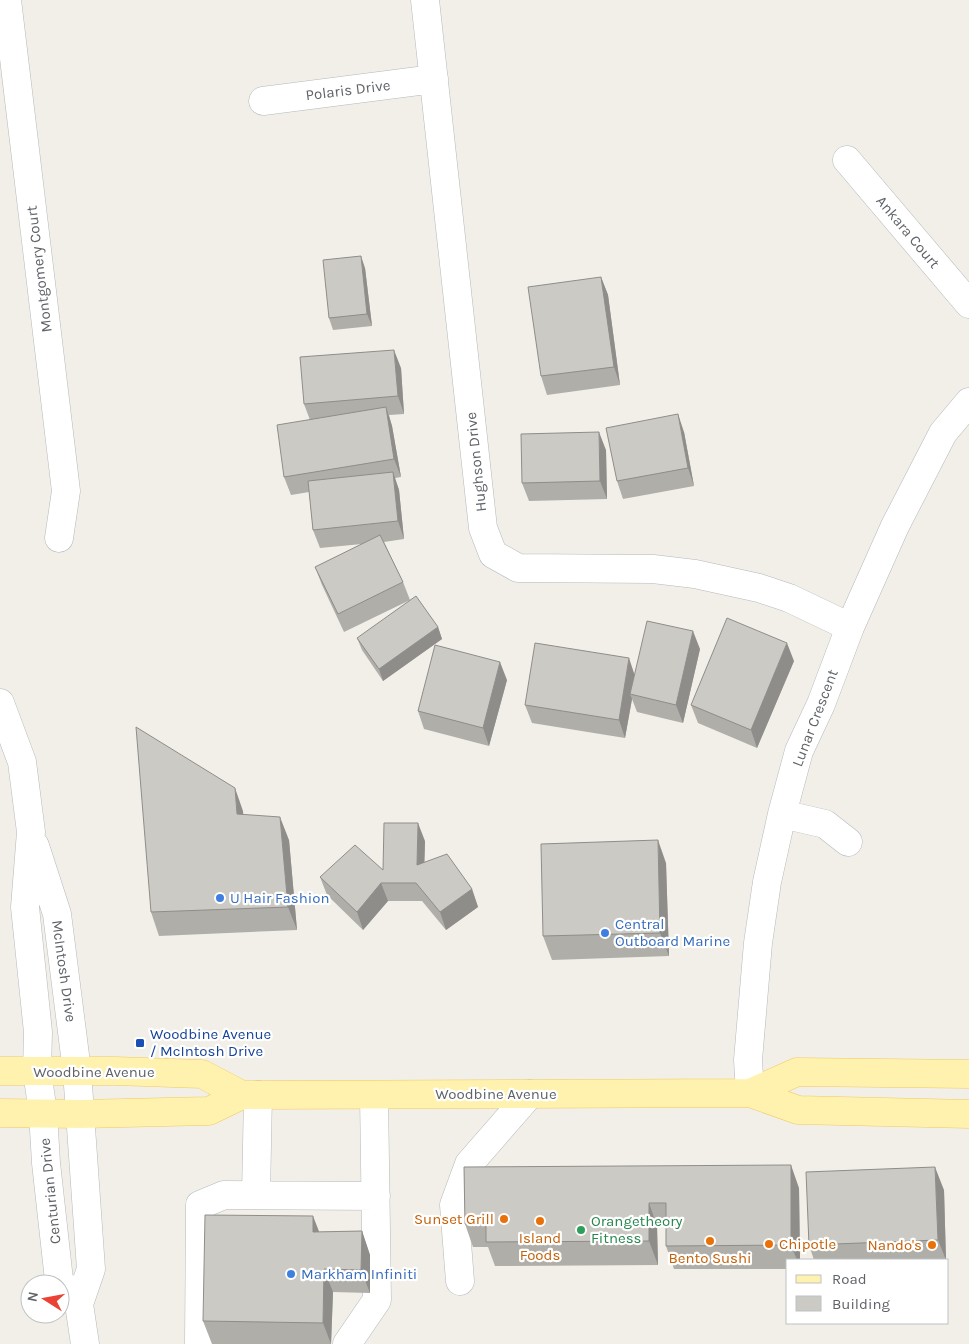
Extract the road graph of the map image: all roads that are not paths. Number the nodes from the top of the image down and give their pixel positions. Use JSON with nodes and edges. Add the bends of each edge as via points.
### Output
{"nodes":[{"id":1,"x":7,"y":0,"type":"edge"},
{"id":2,"x":425,"y":0,"type":"edge"},
{"id":3,"x":434,"y":79,"type":"junction"},
{"id":4,"x":262,"y":101,"type":"dead end"},
{"id":5,"x":847,"y":160,"type":"dead end"},
{"id":6,"x":969,"y":304,"type":"edge"},
{"id":7,"x":969,"y":402,"type":"edge"},
{"id":8,"x":59,"y":538,"type":"dead end"},
{"id":9,"x":850,"y":627,"type":"junction"},
{"id":10,"x":0,"y":703,"type":"edge"},
{"id":11,"x":782,"y":814,"type":"junction"},
{"id":12,"x":31,"y":832,"type":"junction"},
{"id":13,"x":848,"y":842,"type":"dead end"},
{"id":14,"x":0,"y":1071,"type":"edge"},
{"id":15,"x":37,"y":1071,"type":"junction"},
{"id":16,"x":77,"y":1071,"type":"junction"},
{"id":17,"x":969,"y":1074,"type":"edge"},
{"id":18,"x":750,"y":1092,"type":"junction"},
{"id":19,"x":374,"y":1094,"type":"junction"},
{"id":20,"x":530,"y":1094,"type":"junction"},
{"id":21,"x":250,"y":1095,"type":"junction"},
{"id":22,"x":0,"y":1113,"type":"edge"},
{"id":23,"x":43,"y":1113,"type":"junction"},
{"id":24,"x":80,"y":1114,"type":"junction"},
{"id":25,"x":969,"y":1114,"type":"edge"},
{"id":26,"x":256,"y":1195,"type":"junction"},
{"id":27,"x":376,"y":1196,"type":"junction"},
{"id":28,"x":460,"y":1281,"type":"dead end"},
{"id":29,"x":79,"y":1304,"type":"junction"},
{"id":30,"x":85,"y":1344,"type":"edge"},
{"id":31,"x":198,"y":1344,"type":"edge"},
{"id":32,"x":347,"y":1344,"type":"edge"}],
"edges":[{"from":1,"to":8,"type":"street","name":"Montgomery Court","via":[[66,491]]},
{"from":2,"to":3,"type":"street","name":"Hughson Drive"},
{"from":3,"to":4,"type":"street","name":"Polaris Drive"},
{"from":3,"to":9,"type":"street","name":"Hughson Drive","via":[[483,528],[494,554],[518,568],[652,569],[704,576],[789,598]]},
{"from":5,"to":6,"type":"street","name":"Ankara Court"},
{"from":7,"to":9,"type":"street","name":"Lunar Crescent","via":[[943,433],[895,526]]},
{"from":9,"to":11,"type":"street","name":"Lunar Crescent","via":[[799,751]]},
{"from":10,"to":12,"type":"street","name":"McIntosh Drive","via":[[22,762]]},
{"from":11,"to":13,"type":"street","via":[[825,824]]},
{"from":11,"to":18,"type":"street","name":"Lunar Crescent","via":[[758,943],[748,1060]]},
{"from":12,"to":15,"type":"street","name":"McIntosh Drive","via":[[25,907],[38,1032]]},
{"from":12,"to":16,"type":"street","name":"McIntosh Drive","via":[[57,914]]},
{"from":14,"to":15,"type":"main road","name":"Woodbine Avenue"},
{"from":15,"to":16,"type":"main road","name":"Woodbine Avenue"},
{"from":15,"to":23,"type":"street","name":"Centurian Drive"},
{"from":16,"to":21,"type":"main road","name":"Woodbine Avenue","via":[[202,1074]]},
{"from":16,"to":24,"type":"street","name":"McIntosh Drive"},
{"from":17,"to":18,"type":"main road","name":"Woodbine Avenue","via":[[797,1072]]},
{"from":18,"to":20,"type":"main road","name":"Woodbine Avenue"},
{"from":18,"to":25,"type":"main road","name":"Woodbine Avenue","via":[[798,1110]]},
{"from":19,"to":20,"type":"main road","name":"Woodbine Avenue"},
{"from":19,"to":21,"type":"main road","name":"Woodbine Avenue"},
{"from":19,"to":27,"type":"street"},
{"from":20,"to":28,"type":"street","via":[[469,1164],[454,1205]]},
{"from":21,"to":24,"type":"main road","name":"Woodbine Avenue","via":[[209,1111]]},
{"from":21,"to":26,"type":"street"},
{"from":22,"to":23,"type":"main road","name":"Woodbine Avenue"},
{"from":23,"to":24,"type":"main road","name":"Woodbine Avenue"},
{"from":23,"to":29,"type":"street","name":"Centurian Drive","via":[[59,1280]]},
{"from":24,"to":29,"type":"street","via":[[91,1268]]},
{"from":26,"to":27,"type":"street"},
{"from":26,"to":31,"type":"street","via":[[224,1194],[200,1206]]},
{"from":27,"to":32,"type":"street","via":[[377,1300]]},
{"from":29,"to":30,"type":"street"}]}
